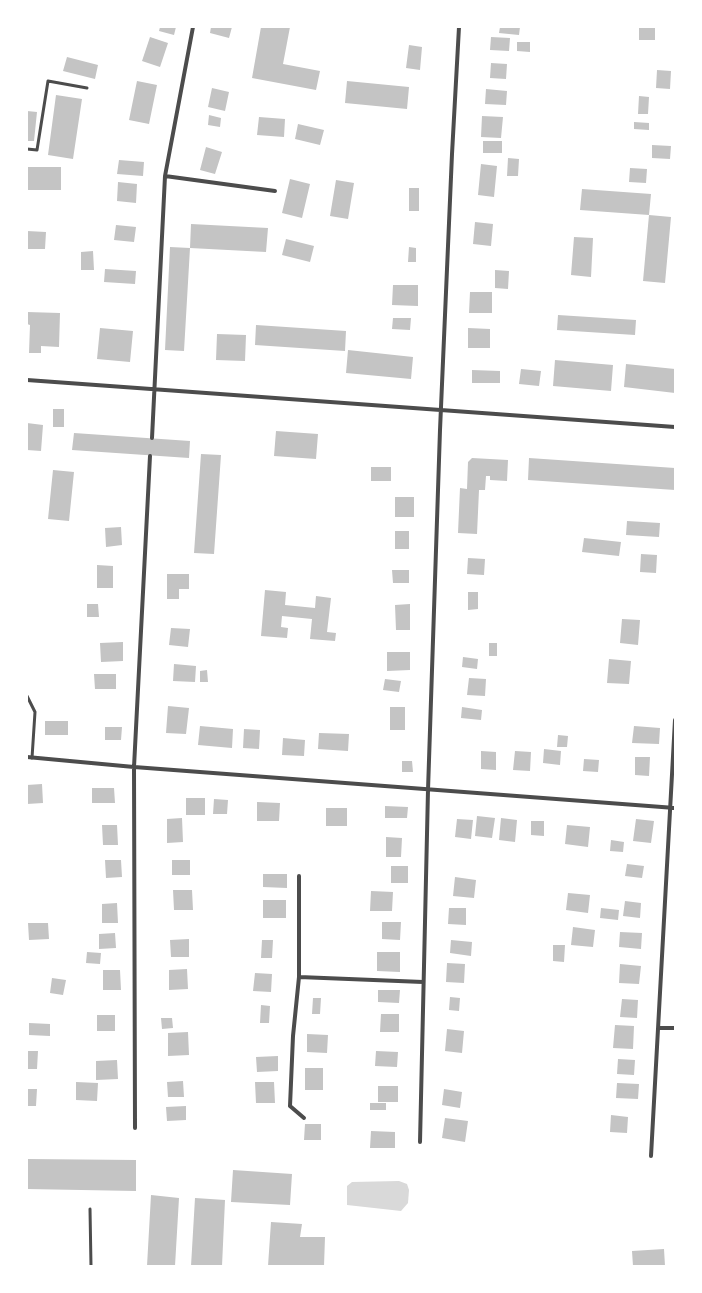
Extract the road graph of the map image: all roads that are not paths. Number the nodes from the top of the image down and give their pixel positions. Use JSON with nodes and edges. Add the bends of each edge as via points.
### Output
{"nodes":[{"id":1,"x":193,"y":27,"type":"edge"},
{"id":2,"x":459,"y":27,"type":"edge"},
{"id":3,"x":87,"y":88,"type":"dead end"},
{"id":4,"x":27,"y":149,"type":"edge"},
{"id":5,"x":164,"y":176,"type":"junction"},
{"id":6,"x":275,"y":191,"type":"dead end"},
{"id":7,"x":27,"y":380,"type":"edge"},
{"id":8,"x":154,"y":390,"type":"junction"},
{"id":9,"x":441,"y":410,"type":"junction"},
{"id":10,"x":675,"y":427,"type":"edge"},
{"id":11,"x":152,"y":438,"type":"dead end"},
{"id":12,"x":150,"y":456,"type":"dead end"},
{"id":13,"x":27,"y":696,"type":"edge"},
{"id":14,"x":675,"y":720,"type":"edge"},
{"id":15,"x":30,"y":758,"type":"edge"},
{"id":16,"x":134,"y":767,"type":"junction"},
{"id":17,"x":428,"y":790,"type":"junction"},
{"id":18,"x":673,"y":808,"type":"edge"},
{"id":19,"x":299,"y":876,"type":"dead end"},
{"id":20,"x":299,"y":977,"type":"junction"},
{"id":21,"x":424,"y":982,"type":"junction"},
{"id":22,"x":658,"y":1028,"type":"junction"},
{"id":23,"x":675,"y":1028,"type":"edge"},
{"id":24,"x":304,"y":1118,"type":"dead end"},
{"id":25,"x":135,"y":1128,"type":"dead end"},
{"id":26,"x":420,"y":1142,"type":"dead end"},
{"id":27,"x":651,"y":1156,"type":"dead end"},
{"id":28,"x":90,"y":1209,"type":"dead end"},
{"id":29,"x":91,"y":1266,"type":"edge"}],
"edges":[{"from":1,"to":5,"type":"street"},
{"from":2,"to":9,"type":"street"},
{"from":3,"to":4,"type":"lane","via":[[48,81],[37,150]]},
{"from":5,"to":6,"type":"street"},
{"from":5,"to":8,"type":"street"},
{"from":7,"to":8,"type":"street"},
{"from":8,"to":9,"type":"street"},
{"from":8,"to":11,"type":"street"},
{"from":9,"to":10,"type":"street"},
{"from":9,"to":17,"type":"street"},
{"from":12,"to":16,"type":"street"},
{"from":13,"to":15,"type":"lane","via":[[35,712]]},
{"from":14,"to":18,"type":"street"},
{"from":15,"to":16,"type":"street"},
{"from":16,"to":17,"type":"street"},
{"from":16,"to":25,"type":"street"},
{"from":17,"to":18,"type":"street"},
{"from":17,"to":21,"type":"street"},
{"from":18,"to":22,"type":"street"},
{"from":19,"to":20,"type":"street"},
{"from":20,"to":21,"type":"street"},
{"from":20,"to":24,"type":"street","via":[[290,1106]]},
{"from":21,"to":26,"type":"street"},
{"from":22,"to":23,"type":"street"},
{"from":22,"to":27,"type":"street"},
{"from":28,"to":29,"type":"lane"}]}
